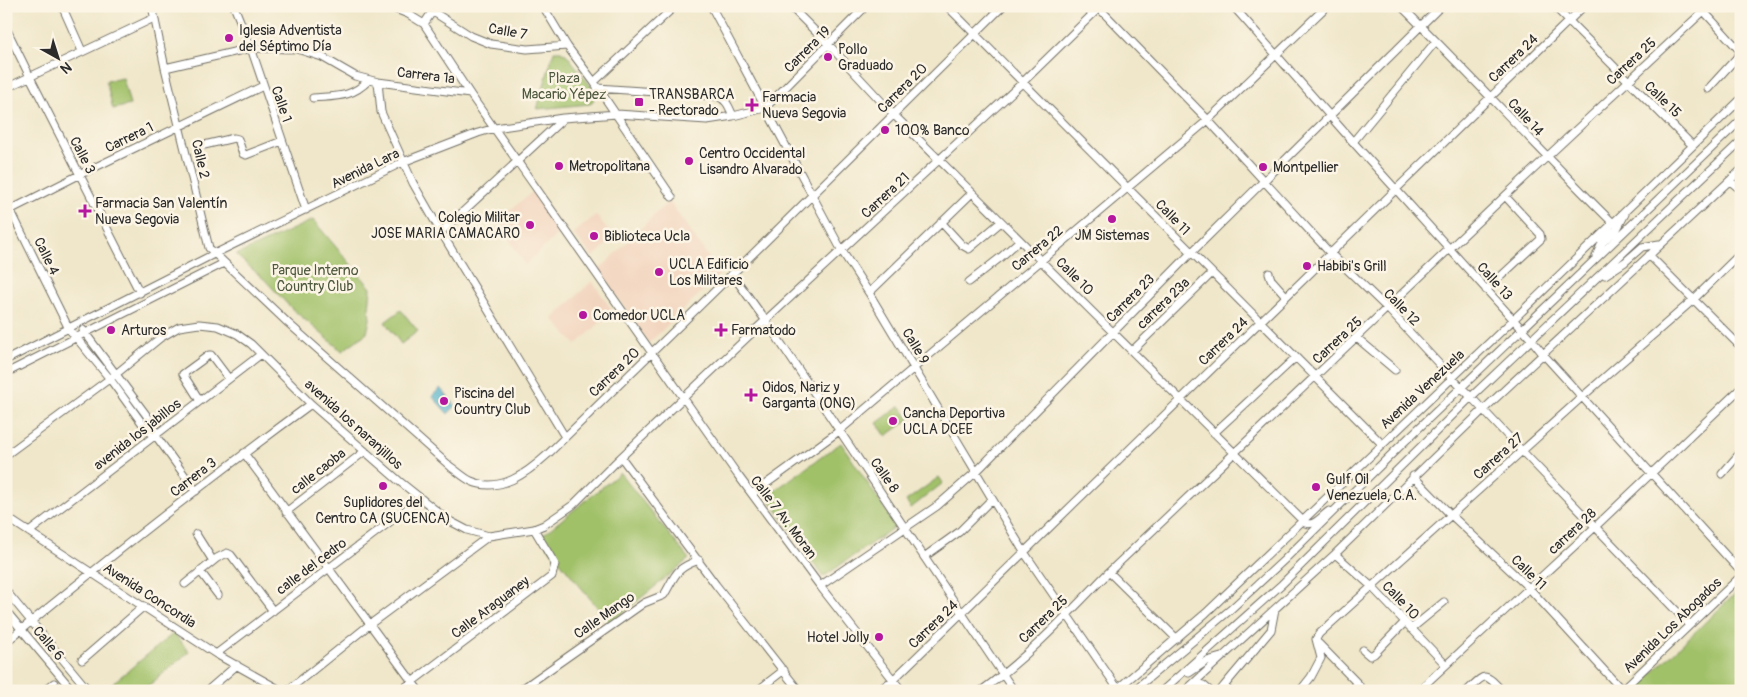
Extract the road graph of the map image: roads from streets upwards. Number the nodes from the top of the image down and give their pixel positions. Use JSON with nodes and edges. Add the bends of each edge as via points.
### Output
{"nodes":[{"id":1,"x":62,"y":6,"type":"edge"},
{"id":2,"x":152,"y":6,"type":"edge"},
{"id":3,"x":234,"y":6,"type":"edge"},
{"id":4,"x":388,"y":6,"type":"edge"},
{"id":5,"x":424,"y":6,"type":"edge"},
{"id":6,"x":543,"y":6,"type":"edge"},
{"id":7,"x":675,"y":6,"type":"edge"},
{"id":8,"x":711,"y":6,"type":"edge"},
{"id":9,"x":790,"y":6,"type":"edge"},
{"id":10,"x":866,"y":6,"type":"edge"},
{"id":11,"x":947,"y":6,"type":"edge"},
{"id":12,"x":1003,"y":6,"type":"edge"},
{"id":13,"x":1233,"y":6,"type":"edge"},
{"id":14,"x":1327,"y":6,"type":"edge"},
{"id":15,"x":1401,"y":6,"type":"edge"},
{"id":16,"x":1441,"y":6,"type":"edge"},
{"id":17,"x":1554,"y":6,"type":"edge"},
{"id":18,"x":1584,"y":6,"type":"edge"},
{"id":19,"x":1099,"y":7,"type":"edge"},
{"id":20,"x":1704,"y":8,"type":"edge"},
{"id":21,"x":432,"y":12,"type":"junction"},
{"id":22,"x":154,"y":18,"type":"junction"},
{"id":23,"x":1569,"y":21,"type":"junction"},
{"id":24,"x":424,"y":24,"type":"junction"},
{"id":25,"x":1421,"y":26,"type":"junction"},
{"id":26,"x":6,"y":28,"type":"edge"},
{"id":27,"x":975,"y":34,"type":"junction"},
{"id":28,"x":1436,"y":41,"type":"junction"},
{"id":29,"x":829,"y":45,"type":"junction"},
{"id":30,"x":567,"y":46,"type":"junction"},
{"id":31,"x":251,"y":48,"type":"junction"},
{"id":32,"x":82,"y":51,"type":"junction"},
{"id":33,"x":1741,"y":52,"type":"edge"},
{"id":34,"x":1277,"y":55,"type":"junction"},
{"id":35,"x":166,"y":68,"type":"junction"},
{"id":36,"x":30,"y":77,"type":"junction"},
{"id":37,"x":369,"y":80,"type":"junction"},
{"id":38,"x":378,"y":82,"type":"junction"},
{"id":39,"x":1627,"y":82,"type":"junction"},
{"id":40,"x":1022,"y":83,"type":"junction"},
{"id":41,"x":596,"y":85,"type":"junction"},
{"id":42,"x":263,"y":86,"type":"junction"},
{"id":43,"x":6,"y":88,"type":"edge"},
{"id":44,"x":1708,"y":89,"type":"dead end"},
{"id":45,"x":470,"y":94,"type":"junction"},
{"id":46,"x":313,"y":98,"type":"dead end"},
{"id":47,"x":1490,"y":98,"type":"junction"},
{"id":48,"x":1741,"y":99,"type":"edge"},
{"id":49,"x":765,"y":108,"type":"junction"},
{"id":50,"x":617,"y":114,"type":"junction"},
{"id":51,"x":894,"y":114,"type":"junction"},
{"id":52,"x":1330,"y":115,"type":"junction"},
{"id":53,"x":733,"y":116,"type":"junction"},
{"id":54,"x":563,"y":118,"type":"junction"},
{"id":55,"x":1208,"y":120,"type":"junction"},
{"id":56,"x":1741,"y":120,"type":"edge"},
{"id":57,"x":180,"y":126,"type":"junction"},
{"id":58,"x":495,"y":128,"type":"junction"},
{"id":59,"x":282,"y":141,"type":"junction"},
{"id":60,"x":1741,"y":141,"type":"edge"},
{"id":61,"x":1353,"y":142,"type":"junction"},
{"id":62,"x":1692,"y":145,"type":"junction"},
{"id":63,"x":200,"y":146,"type":"dead end"},
{"id":64,"x":1546,"y":158,"type":"junction"},
{"id":65,"x":940,"y":160,"type":"junction"},
{"id":66,"x":517,"y":161,"type":"junction"},
{"id":67,"x":404,"y":162,"type":"junction"},
{"id":68,"x":1741,"y":170,"type":"edge"},
{"id":69,"x":79,"y":175,"type":"junction"},
{"id":70,"x":1730,"y":181,"type":"junction"},
{"id":71,"x":1265,"y":182,"type":"junction"},
{"id":72,"x":1128,"y":187,"type":"junction"},
{"id":73,"x":1397,"y":190,"type":"junction"},
{"id":74,"x":1741,"y":190,"type":"edge"},
{"id":75,"x":972,"y":193,"type":"junction"},
{"id":76,"x":812,"y":196,"type":"junction"},
{"id":77,"x":1506,"y":196,"type":"junction"},
{"id":78,"x":672,"y":197,"type":"dead end"},
{"id":79,"x":6,"y":201,"type":"edge"},
{"id":80,"x":1628,"y":207,"type":"junction"},
{"id":81,"x":306,"y":210,"type":"junction"},
{"id":82,"x":9,"y":211,"type":"edge"},
{"id":83,"x":941,"y":222,"type":"junction"},
{"id":84,"x":1001,"y":222,"type":"junction"},
{"id":85,"x":1612,"y":223,"type":"junction"},
{"id":86,"x":441,"y":232,"type":"junction"},
{"id":87,"x":1020,"y":240,"type":"junction"},
{"id":88,"x":1659,"y":244,"type":"junction"},
{"id":89,"x":1449,"y":249,"type":"junction"},
{"id":90,"x":842,"y":251,"type":"junction"},
{"id":91,"x":1191,"y":253,"type":"junction"},
{"id":92,"x":1330,"y":253,"type":"junction"},
{"id":93,"x":1741,"y":253,"type":"edge"},
{"id":94,"x":214,"y":254,"type":"junction"},
{"id":95,"x":1649,"y":256,"type":"junction"},
{"id":96,"x":1042,"y":261,"type":"junction"},
{"id":97,"x":1593,"y":261,"type":"junction"},
{"id":98,"x":224,"y":263,"type":"junction"},
{"id":99,"x":1212,"y":273,"type":"junction"},
{"id":100,"x":1270,"y":273,"type":"dead end"},
{"id":101,"x":732,"y":274,"type":"junction"},
{"id":102,"x":969,"y":282,"type":"dead end"},
{"id":103,"x":1588,"y":287,"type":"junction"},
{"id":104,"x":1486,"y":290,"type":"junction"},
{"id":105,"x":140,"y":293,"type":"junction"},
{"id":106,"x":870,"y":293,"type":"junction"},
{"id":107,"x":1286,"y":296,"type":"junction"},
{"id":108,"x":1693,"y":300,"type":"junction"},
{"id":109,"x":1388,"y":309,"type":"junction"},
{"id":110,"x":1513,"y":320,"type":"junction"},
{"id":111,"x":766,"y":321,"type":"junction"},
{"id":112,"x":1260,"y":322,"type":"junction"},
{"id":113,"x":67,"y":325,"type":"junction"},
{"id":114,"x":77,"y":325,"type":"junction"},
{"id":115,"x":1522,"y":330,"type":"junction"},
{"id":116,"x":1113,"y":332,"type":"junction"},
{"id":117,"x":85,"y":333,"type":"junction"},
{"id":118,"x":76,"y":338,"type":"junction"},
{"id":119,"x":1357,"y":338,"type":"junction"},
{"id":120,"x":1531,"y":339,"type":"junction"},
{"id":121,"x":1741,"y":347,"type":"edge"},
{"id":122,"x":1132,"y":350,"type":"junction"},
{"id":123,"x":651,"y":354,"type":"junction"},
{"id":124,"x":1542,"y":354,"type":"junction"},
{"id":125,"x":260,"y":355,"type":"junction"},
{"id":126,"x":1295,"y":358,"type":"junction"},
{"id":127,"x":6,"y":360,"type":"edge"},
{"id":128,"x":914,"y":367,"type":"junction"},
{"id":129,"x":1395,"y":370,"type":"dead end"},
{"id":130,"x":6,"y":373,"type":"edge"},
{"id":131,"x":113,"y":377,"type":"junction"},
{"id":132,"x":1315,"y":378,"type":"junction"},
{"id":133,"x":1452,"y":378,"type":"junction"},
{"id":134,"x":229,"y":379,"type":"junction"},
{"id":135,"x":1462,"y":388,"type":"junction"},
{"id":136,"x":1741,"y":388,"type":"edge"},
{"id":137,"x":1471,"y":396,"type":"junction"},
{"id":138,"x":1582,"y":397,"type":"junction"},
{"id":139,"x":684,"y":399,"type":"junction"},
{"id":140,"x":1181,"y":399,"type":"junction"},
{"id":141,"x":200,"y":401,"type":"junction"},
{"id":142,"x":311,"y":404,"type":"junction"},
{"id":143,"x":1482,"y":410,"type":"junction"},
{"id":144,"x":839,"y":431,"type":"junction"},
{"id":145,"x":1214,"y":433,"type":"junction"},
{"id":146,"x":156,"y":436,"type":"junction"},
{"id":147,"x":566,"y":437,"type":"junction"},
{"id":148,"x":1382,"y":444,"type":"junction"},
{"id":149,"x":365,"y":451,"type":"junction"},
{"id":150,"x":1522,"y":451,"type":"junction"},
{"id":151,"x":1741,"y":452,"type":"edge"},
{"id":152,"x":244,"y":454,"type":"junction"},
{"id":153,"x":1234,"y":454,"type":"junction"},
{"id":154,"x":6,"y":455,"type":"edge"},
{"id":155,"x":622,"y":457,"type":"junction"},
{"id":156,"x":976,"y":472,"type":"junction"},
{"id":157,"x":1651,"y":474,"type":"junction"},
{"id":158,"x":1722,"y":474,"type":"dead end"},
{"id":159,"x":1413,"y":476,"type":"junction"},
{"id":160,"x":196,"y":491,"type":"junction"},
{"id":161,"x":752,"y":494,"type":"junction"},
{"id":162,"x":420,"y":499,"type":"junction"},
{"id":163,"x":992,"y":499,"type":"junction"},
{"id":164,"x":1339,"y":506,"type":"junction"},
{"id":165,"x":286,"y":512,"type":"junction"},
{"id":166,"x":1451,"y":515,"type":"junction"},
{"id":167,"x":6,"y":516,"type":"edge"},
{"id":168,"x":1302,"y":520,"type":"junction"},
{"id":169,"x":906,"y":527,"type":"junction"},
{"id":170,"x":1595,"y":527,"type":"junction"},
{"id":171,"x":534,"y":529,"type":"junction"},
{"id":172,"x":30,"y":532,"type":"junction"},
{"id":173,"x":196,"y":534,"type":"dead end"},
{"id":174,"x":489,"y":536,"type":"junction"},
{"id":175,"x":1024,"y":552,"type":"junction"},
{"id":176,"x":1334,"y":554,"type":"junction"},
{"id":177,"x":924,"y":557,"type":"junction"},
{"id":178,"x":699,"y":560,"type":"junction"},
{"id":179,"x":213,"y":561,"type":"junction"},
{"id":180,"x":329,"y":568,"type":"junction"},
{"id":181,"x":200,"y":571,"type":"junction"},
{"id":182,"x":91,"y":572,"type":"junction"},
{"id":183,"x":1109,"y":572,"type":"junction"},
{"id":184,"x":1741,"y":572,"type":"edge"},
{"id":185,"x":1741,"y":576,"type":"edge"},
{"id":186,"x":185,"y":584,"type":"dead end"},
{"id":187,"x":820,"y":586,"type":"junction"},
{"id":188,"x":1371,"y":586,"type":"junction"},
{"id":189,"x":1528,"y":588,"type":"junction"},
{"id":190,"x":6,"y":591,"type":"edge"},
{"id":191,"x":218,"y":595,"type":"dead end"},
{"id":192,"x":1444,"y":602,"type":"dead end"},
{"id":193,"x":144,"y":606,"type":"junction"},
{"id":194,"x":1275,"y":609,"type":"junction"},
{"id":195,"x":6,"y":611,"type":"edge"},
{"id":196,"x":273,"y":611,"type":"junction"},
{"id":197,"x":962,"y":614,"type":"junction"},
{"id":198,"x":1067,"y":615,"type":"junction"},
{"id":199,"x":32,"y":621,"type":"junction"},
{"id":200,"x":1405,"y":622,"type":"junction"},
{"id":201,"x":369,"y":625,"type":"junction"},
{"id":202,"x":1690,"y":625,"type":"junction"},
{"id":203,"x":22,"y":629,"type":"junction"},
{"id":204,"x":1411,"y":629,"type":"junction"},
{"id":205,"x":1177,"y":639,"type":"junction"},
{"id":206,"x":6,"y":642,"type":"edge"},
{"id":207,"x":1317,"y":642,"type":"junction"},
{"id":208,"x":1364,"y":650,"type":"dead end"},
{"id":209,"x":216,"y":654,"type":"junction"},
{"id":210,"x":1223,"y":656,"type":"junction"},
{"id":211,"x":82,"y":660,"type":"dead end"},
{"id":212,"x":237,"y":665,"type":"junction"},
{"id":213,"x":1446,"y":665,"type":"junction"},
{"id":214,"x":784,"y":670,"type":"junction"},
{"id":215,"x":1003,"y":675,"type":"junction"},
{"id":216,"x":894,"y":680,"type":"junction"},
{"id":217,"x":412,"y":681,"type":"junction"},
{"id":218,"x":1173,"y":681,"type":"junction"},
{"id":219,"x":54,"y":682,"type":"dead end"},
{"id":220,"x":1195,"y":683,"type":"junction"},
{"id":221,"x":1359,"y":685,"type":"dead end"},
{"id":222,"x":1116,"y":690,"type":"edge"},
{"id":223,"x":1224,"y":690,"type":"edge"},
{"id":224,"x":1622,"y":690,"type":"edge"},
{"id":225,"x":44,"y":691,"type":"edge"},
{"id":226,"x":73,"y":691,"type":"edge"},
{"id":227,"x":89,"y":691,"type":"edge"},
{"id":228,"x":207,"y":691,"type":"edge"},
{"id":229,"x":282,"y":691,"type":"edge"},
{"id":230,"x":287,"y":691,"type":"edge"},
{"id":231,"x":400,"y":691,"type":"edge"},
{"id":232,"x":419,"y":691,"type":"edge"},
{"id":233,"x":519,"y":691,"type":"edge"},
{"id":234,"x":757,"y":691,"type":"edge"},
{"id":235,"x":799,"y":691,"type":"edge"},
{"id":236,"x":878,"y":691,"type":"edge"},
{"id":237,"x":902,"y":691,"type":"edge"},
{"id":238,"x":981,"y":691,"type":"edge"},
{"id":239,"x":1014,"y":691,"type":"edge"},
{"id":240,"x":1133,"y":691,"type":"edge"},
{"id":241,"x":1162,"y":691,"type":"edge"},
{"id":242,"x":1185,"y":691,"type":"edge"},
{"id":243,"x":1210,"y":691,"type":"edge"},
{"id":244,"x":1300,"y":691,"type":"edge"},
{"id":245,"x":1418,"y":691,"type":"edge"},
{"id":246,"x":1466,"y":691,"type":"edge"},
{"id":247,"x":1502,"y":691,"type":"edge"}],
"edges":[{"from":1,"to":32,"type":"street"},
{"from":2,"to":22,"type":"street"},
{"from":3,"to":31,"type":"street","name":"Calle 1"},
{"from":4,"to":24,"type":"street"},
{"from":5,"to":21,"type":"street","name":"Calle 7"},
{"from":6,"to":30,"type":"street"},
{"from":7,"to":41,"type":"street"},
{"from":8,"to":49,"type":"street","name":"Calle 9"},
{"from":9,"to":29,"type":"street","name":"Calle 10"},
{"from":10,"to":29,"type":"street","name":"Carrera 19"},
{"from":11,"to":27,"type":"street","name":"Calle 11"},
{"from":12,"to":27,"type":"street","name":"Carrera 20"},
{"from":13,"to":34,"type":"street","name":"Calle 13"},
{"from":14,"to":34,"type":"street","name":"Carrera 22"},
{"from":15,"to":25,"type":"street","name":"Calle 14"},
{"from":16,"to":25,"type":"street","name":"Carrera 23"},
{"from":17,"to":23,"type":"street","name":"Calle 15"},
{"from":18,"to":23,"type":"street","name":"Carrera 24"},
{"from":19,"to":40,"type":"street","name":"Carrera 21"},
{"from":19,"to":55,"type":"street","name":"Calle 12"},
{"from":20,"to":33,"type":"street"},
{"from":20,"to":39,"type":"street","name":"Carrera 25"},
{"from":21,"to":24,"type":"street"},
{"from":21,"to":30,"type":"street","name":"Calle 7","via":[[471,36],[491,44],[527,49]]},
{"from":22,"to":32,"type":"street"},
{"from":22,"to":35,"type":"street"},
{"from":23,"to":39,"type":"street","name":"Calle 15"},
{"from":23,"to":47,"type":"street","name":"Carrera 24"},
{"from":24,"to":45,"type":"street"},
{"from":25,"to":28,"type":"street","name":"Calle 14"},
{"from":25,"to":52,"type":"street","name":"Carrera 23"},
{"from":26,"to":36,"type":"street","name":"Calle 3"},
{"from":27,"to":40,"type":"street","name":"Calle 11"},
{"from":27,"to":51,"type":"street","name":"Carrera 20"},
{"from":28,"to":47,"type":"street","name":"Calle 14"},
{"from":28,"to":61,"type":"street"},
{"from":29,"to":49,"type":"street","name":"Carrera 19"},
{"from":29,"to":51,"type":"street","name":"Calle 10"},
{"from":30,"to":41,"type":"street"},
{"from":31,"to":35,"type":"street","name":"Carrera 1a"},
{"from":31,"to":37,"type":"street","name":"Carrera 1a","via":[[297,49],[322,57],[355,76]]},
{"from":31,"to":42,"type":"street","name":"Calle 1"},
{"from":32,"to":36,"type":"street"},
{"from":33,"to":44,"type":"street"},
{"from":34,"to":52,"type":"street","name":"Calle 13"},
{"from":34,"to":55,"type":"street","name":"Carrera 22"},
{"from":35,"to":57,"type":"street","name":"Calle 2"},
{"from":36,"to":43,"type":"street"},
{"from":36,"to":69,"type":"street","name":"Calle 3"},
{"from":37,"to":38,"type":"street","name":"Carrera 1a"},
{"from":37,"to":46,"type":"street","via":[[344,96]]},
{"from":38,"to":45,"type":"street","name":"Carrera 1a"},
{"from":38,"to":67,"type":"street","via":[[381,112]]},
{"from":39,"to":62,"type":"street","name":"Calle 15"},
{"from":39,"to":64,"type":"street","name":"Carrera 25"},
{"from":40,"to":65,"type":"street","name":"Carrera 21"},
{"from":40,"to":72,"type":"street","name":"Calle 11"},
{"from":41,"to":50,"type":"street"},
{"from":41,"to":53,"type":"street","via":[[716,96],[723,98]]},
{"from":42,"to":57,"type":"street","name":"Carrera 1"},
{"from":42,"to":59,"type":"street","name":"Calle 1"},
{"from":45,"to":58,"type":"street","name":"Carrera 1a"},
{"from":47,"to":64,"type":"street","name":"Calle 14"},
{"from":47,"to":73,"type":"street","name":"Carrera 24"},
{"from":48,"to":62,"type":"street","name":"Avenida Venezuela"},
{"from":49,"to":53,"type":"street","name":"Avenida Lara"},
{"from":49,"to":76,"type":"street","name":"Calle 9"},
{"from":50,"to":53,"type":"street","name":"Avenida Lara","via":[[707,120]]},
{"from":50,"to":54,"type":"street","name":"Avenida Lara"},
{"from":50,"to":78,"type":"street"},
{"from":51,"to":65,"type":"street","name":"Calle 10"},
{"from":51,"to":76,"type":"street","name":"Carrera 20"},
{"from":52,"to":61,"type":"street","name":"Calle 13"},
{"from":52,"to":71,"type":"street","name":"Carrera 23"},
{"from":54,"to":58,"type":"street","name":"Avenida Lara"},
{"from":54,"to":66,"type":"street"},
{"from":55,"to":71,"type":"street","name":"Calle 12"},
{"from":55,"to":72,"type":"street","name":"Carrera 22"},
{"from":56,"to":97,"type":"street","name":"Avenida Venezuela"},
{"from":57,"to":69,"type":"street","name":"Carrera 1"},
{"from":57,"to":94,"type":"street","name":"Calle 2","via":[[208,248]]},
{"from":58,"to":66,"type":"street","name":"Carrera 1a"},
{"from":58,"to":67,"type":"street","name":"Avenida Lara"},
{"from":59,"to":63,"type":"street","via":[[246,154],[243,154],[238,139]]},
{"from":59,"to":81,"type":"street","name":"Calle 1"},
{"from":60,"to":103,"type":"street"},
{"from":61,"to":73,"type":"street","name":"Calle 13"},
{"from":62,"to":80,"type":"street","name":"Avenida Venezuela"},
{"from":64,"to":77,"type":"street","name":"Carrera 25"},
{"from":64,"to":85,"type":"street","name":"Calle 14"},
{"from":65,"to":75,"type":"street","name":"Calle 10"},
{"from":65,"to":90,"type":"street","name":"Carrera 21"},
{"from":66,"to":86,"type":"street"},
{"from":66,"to":123,"type":"street","name":"Carrera 1a"},
{"from":67,"to":81,"type":"street","name":"Avenida Lara"},
{"from":67,"to":86,"type":"street"},
{"from":68,"to":70,"type":"street"},
{"from":69,"to":82,"type":"street","name":"Carrera 1"},
{"from":69,"to":105,"type":"street","name":"Calle 3"},
{"from":70,"to":74,"type":"street"},
{"from":70,"to":88,"type":"street"},
{"from":71,"to":91,"type":"street","name":"Carrera 23"},
{"from":71,"to":92,"type":"street","name":"Calle 12"},
{"from":72,"to":91,"type":"street","name":"Calle 11"},
{"from":72,"to":96,"type":"street","name":"Carrera 22"},
{"from":73,"to":89,"type":"street","name":"Calle 13"},
{"from":73,"to":92,"type":"street","name":"Carrera 24"},
{"from":75,"to":83,"type":"street"},
{"from":75,"to":84,"type":"street","name":"Calle 10"},
{"from":76,"to":90,"type":"street","name":"Calle 9"},
{"from":76,"to":101,"type":"street","name":"Carrera 20"},
{"from":77,"to":89,"type":"street","name":"Carrera 25"},
{"from":77,"to":104,"type":"street","via":[[1541,239]]},
{"from":79,"to":82,"type":"street","name":"Calle 4"},
{"from":80,"to":85,"type":"street","name":"Avenida Venezuela"},
{"from":80,"to":97,"type":"street"},
{"from":81,"to":94,"type":"street","name":"Avenida Lara"},
{"from":82,"to":113,"type":"street","name":"Calle 4"},
{"from":83,"to":84,"type":"street","via":[[969,249]]},
{"from":83,"to":106,"type":"street"},
{"from":84,"to":87,"type":"street","name":"Calle 10"},
{"from":85,"to":110,"type":"street","name":"Avenida Venezuela"},
{"from":86,"to":147,"type":"street"},
{"from":87,"to":96,"type":"street","name":"Calle 10"},
{"from":87,"to":102,"type":"street"},
{"from":88,"to":95,"type":"street"},
{"from":88,"to":103,"type":"street","via":[[1642,247]]},
{"from":89,"to":104,"type":"street","name":"Calle 13"},
{"from":89,"to":109,"type":"street","name":"Carrera 25"},
{"from":90,"to":106,"type":"street","name":"Calle 9"},
{"from":90,"to":111,"type":"street","name":"Carrera 21"},
{"from":91,"to":99,"type":"street","name":"Calle 11"},
{"from":91,"to":116,"type":"street","name":"Carrera 23"},
{"from":92,"to":107,"type":"street","name":"Carrera 24"},
{"from":92,"to":109,"type":"street","name":"Calle 12"},
{"from":93,"to":108,"type":"street","name":"Carrera 27"},
{"from":94,"to":98,"type":"street","name":"Carrera 20"},
{"from":94,"to":105,"type":"street","name":"Avenida Lara"},
{"from":95,"to":108,"type":"street"},
{"from":95,"to":124,"type":"street"},
{"from":96,"to":116,"type":"street","name":"Calle 10"},
{"from":96,"to":128,"type":"street","name":"Carrera 22"},
{"from":97,"to":115,"type":"street","name":"Avenida Venezuela"},
{"from":98,"to":117,"type":"street"},
{"from":98,"to":147,"type":"street","name":"Carrera 20","via":[[318,350],[470,481],[492,486],[512,480],[534,466]]},
{"from":99,"to":112,"type":"street","name":"Calle 11"},
{"from":99,"to":122,"type":"street","name":"carrera 23a"},
{"from":100,"to":107,"type":"street"},
{"from":101,"to":111,"type":"street","name":"Calle 8"},
{"from":101,"to":123,"type":"street","name":"Carrera 20"},
{"from":103,"to":120,"type":"street"},
{"from":104,"to":110,"type":"street","name":"Calle 13"},
{"from":105,"to":114,"type":"street","name":"Avenida Lara"},
{"from":106,"to":128,"type":"street","name":"Calle 9"},
{"from":107,"to":112,"type":"street","name":"Carrera 24"},
{"from":108,"to":121,"type":"street"},
{"from":108,"to":138,"type":"street","name":"Carrera 27"},
{"from":109,"to":119,"type":"street","name":"Carrera 25"},
{"from":109,"to":133,"type":"street","name":"Calle 12"},
{"from":110,"to":115,"type":"street","name":"Calle 13"},
{"from":110,"to":133,"type":"street","name":"Avenida Venezuela"},
{"from":111,"to":139,"type":"street","name":"Carrera 21"},
{"from":111,"to":144,"type":"street","name":"Calle 8"},
{"from":112,"to":126,"type":"street","name":"Calle 11"},
{"from":112,"to":140,"type":"street","name":"Carrera 24"},
{"from":113,"to":114,"type":"street","name":"Avenida Lara"},
{"from":113,"to":118,"type":"street","name":"Calle 4"},
{"from":113,"to":127,"type":"street","name":"Avenida Lara"},
{"from":114,"to":117,"type":"street"},
{"from":115,"to":120,"type":"street","name":"Calle 13"},
{"from":115,"to":135,"type":"street","name":"Avenida Venezuela"},
{"from":116,"to":122,"type":"street","name":"Calle 10"},
{"from":116,"to":156,"type":"street","name":"Carrera 23"},
{"from":117,"to":118,"type":"street"},
{"from":117,"to":131,"type":"street"},
{"from":118,"to":130,"type":"street"},
{"from":118,"to":131,"type":"street","name":"Calle 4"},
{"from":119,"to":129,"type":"street"},
{"from":119,"to":132,"type":"street","name":"Carrera 25"},
{"from":120,"to":124,"type":"street","name":"Calle 13"},
{"from":120,"to":137,"type":"street"},
{"from":122,"to":140,"type":"street","name":"Calle 10"},
{"from":123,"to":139,"type":"street","name":"Calle 7 Av. Moran"},
{"from":123,"to":147,"type":"street","name":"Carrera 20"},
{"from":124,"to":138,"type":"street","name":"Calle 13"},
{"from":124,"to":143,"type":"street"},
{"from":125,"to":131,"type":"street","name":"avenida los naranjillos","via":[[237,334],[218,326],[199,324],[179,327],[160,338]]},
{"from":125,"to":134,"type":"street","name":"avenida los jabillos"},
{"from":125,"to":142,"type":"street","name":"avenida los naranjillos"},
{"from":126,"to":132,"type":"street","name":"Calle 11"},
{"from":126,"to":145,"type":"street"},
{"from":128,"to":144,"type":"street","name":"Carrera 22"},
{"from":128,"to":156,"type":"street","name":"Calle 9"},
{"from":131,"to":146,"type":"street","via":[[153,424]]},
{"from":131,"to":154,"type":"street","name":"avenida los naranjillos"},
{"from":132,"to":148,"type":"street","name":"Calle 11"},
{"from":132,"to":153,"type":"street","name":"Carrera 25"},
{"from":133,"to":135,"type":"street","name":"Calle 12"},
{"from":133,"to":148,"type":"street","name":"Avenida Venezuela"},
{"from":134,"to":141,"type":"street","name":"avenida los jabillos"},
{"from":134,"to":141,"type":"street","via":[[211,355],[206,356],[183,374]]},
{"from":135,"to":137,"type":"street","name":"Calle 12"},
{"from":135,"to":164,"type":"street","name":"Avenida Venezuela"},
{"from":136,"to":157,"type":"street","name":"carrera 28"},
{"from":137,"to":143,"type":"street","name":"Calle 12"},
{"from":137,"to":218,"type":"street","via":[[1282,584]]},
{"from":138,"to":150,"type":"street","name":"Carrera 27"},
{"from":138,"to":157,"type":"street","name":"Calle 13"},
{"from":139,"to":155,"type":"street","name":"avenida los naranjillos"},
{"from":139,"to":161,"type":"street","name":"Calle 7 Av. Moran"},
{"from":140,"to":145,"type":"street","name":"Calle 10"},
{"from":140,"to":175,"type":"street","name":"Carrera 24"},
{"from":141,"to":146,"type":"street","name":"avenida los jabillos"},
{"from":142,"to":149,"type":"street","name":"avenida los naranjillos"},
{"from":142,"to":152,"type":"street","name":"Carrera 3"},
{"from":143,"to":150,"type":"street","name":"Calle 12"},
{"from":143,"to":159,"type":"street"},
{"from":144,"to":161,"type":"street","name":"Carrera 22"},
{"from":144,"to":169,"type":"street","name":"Calle 8"},
{"from":145,"to":153,"type":"street","name":"Calle 10"},
{"from":146,"to":160,"type":"street"},
{"from":146,"to":172,"type":"street","name":"avenida los jabillos"},
{"from":148,"to":168,"type":"street","name":"Avenida Venezuela"},
{"from":149,"to":162,"type":"street","name":"avenida los naranjillos"},
{"from":149,"to":165,"type":"street","name":"calle caoba"},
{"from":150,"to":166,"type":"street","name":"Carrera 27"},
{"from":150,"to":170,"type":"street","name":"Calle 12"},
{"from":151,"to":158,"type":"street"},
{"from":152,"to":160,"type":"street","name":"Carrera 3"},
{"from":152,"to":165,"type":"street"},
{"from":153,"to":168,"type":"street","name":"Calle 10"},
{"from":153,"to":183,"type":"street","name":"Carrera 25"},
{"from":155,"to":171,"type":"street","name":"avenida los naranjillos","via":[[573,505]]},
{"from":155,"to":178,"type":"street"},
{"from":156,"to":163,"type":"street","name":"Calle 9"},
{"from":156,"to":169,"type":"street","name":"Carrera 23","via":[[937,506]]},
{"from":157,"to":170,"type":"street","name":"carrera 28"},
{"from":157,"to":184,"type":"street","name":"Calle 13"},
{"from":159,"to":166,"type":"street","name":"Calle 11"},
{"from":159,"to":176,"type":"street"},
{"from":160,"to":182,"type":"street","name":"Carrera 3"},
{"from":161,"to":187,"type":"street","name":"Calle 7 Av. Moran"},
{"from":162,"to":174,"type":"street","name":"avenida los naranjillos","via":[[448,520]]},
{"from":162,"to":180,"type":"street","name":"calle del cedro"},
{"from":163,"to":175,"type":"street","name":"Calle 9"},
{"from":163,"to":177,"type":"street","via":[[959,532]]},
{"from":164,"to":168,"type":"street","via":[[1313,524],[1307,525]]},
{"from":164,"to":240,"type":"street","name":"Avenida Venezuela","via":[[1230,610]]},
{"from":165,"to":180,"type":"street"},
{"from":166,"to":188,"type":"street","name":"Carrera 27"},
{"from":166,"to":189,"type":"street","name":"Calle 11"},
{"from":167,"to":172,"type":"street","name":"Avenida Concordia"},
{"from":168,"to":205,"type":"street","name":"Avenida Venezuela"},
{"from":169,"to":177,"type":"street","name":"Calle 8"},
{"from":169,"to":187,"type":"street","name":"Carrera 23"},
{"from":170,"to":189,"type":"street","name":"carrera 28"},
{"from":170,"to":202,"type":"street","name":"Calle 12"},
{"from":171,"to":174,"type":"street","name":"avenida los naranjillos"},
{"from":171,"to":217,"type":"street","name":"Calle Araguaney","via":[[555,564],[552,576]]},
{"from":172,"to":182,"type":"street","name":"Avenida Concordia"},
{"from":173,"to":179,"type":"street"},
{"from":174,"to":201,"type":"street"},
{"from":175,"to":197,"type":"street","name":"Carrera 24"},
{"from":175,"to":198,"type":"street","name":"Calle 9"},
{"from":176,"to":188,"type":"street","name":"Calle 10"},
{"from":176,"to":194,"type":"street"},
{"from":177,"to":197,"type":"street","name":"Calle 8"},
{"from":178,"to":214,"type":"street"},
{"from":178,"to":233,"type":"street","name":"Calle Mango","via":[[679,570],[664,596],[644,603]]},
{"from":179,"to":181,"type":"street"},
{"from":179,"to":196,"type":"street","via":[[227,553],[231,555]]},
{"from":180,"to":196,"type":"street","name":"calle del cedro"},
{"from":180,"to":201,"type":"street"},
{"from":181,"to":186,"type":"street"},
{"from":181,"to":191,"type":"street"},
{"from":182,"to":193,"type":"street","name":"Avenida Concordia"},
{"from":182,"to":199,"type":"street","name":"Carrera 3"},
{"from":183,"to":198,"type":"street","name":"Carrera 25"},
{"from":183,"to":205,"type":"street"},
{"from":185,"to":202,"type":"street","name":"Avenida Los Abogados"},
{"from":187,"to":216,"type":"street","name":"Calle 7 Av. Moran"},
{"from":188,"to":200,"type":"street","name":"Calle 10"},
{"from":188,"to":207,"type":"street","name":"Carrera 27","via":[[1319,634]]},
{"from":189,"to":213,"type":"street","name":"carrera 28"},
{"from":189,"to":224,"type":"street","name":"Calle 11"},
{"from":190,"to":199,"type":"street"},
{"from":192,"to":204,"type":"street"},
{"from":193,"to":209,"type":"street","name":"Avenida Concordia"},
{"from":193,"to":211,"type":"street"},
{"from":194,"to":210,"type":"street"},
{"from":194,"to":223,"type":"street","via":[[1271,630]]},
{"from":195,"to":203,"type":"street","name":"Calle 6"},
{"from":196,"to":209,"type":"street","name":"calle del cedro"},
{"from":197,"to":215,"type":"street","name":"Calle 8"},
{"from":197,"to":216,"type":"street","name":"Carrera 24"},
{"from":198,"to":215,"type":"street","name":"Carrera 25"},
{"from":198,"to":222,"type":"street","name":"Calle 9"},
{"from":199,"to":203,"type":"street","name":"Carrera 3"},
{"from":199,"to":227,"type":"street"},
{"from":200,"to":204,"type":"street","name":"Calle 10"},
{"from":200,"to":208,"type":"street","via":[[1374,654],[1370,656]]},
{"from":201,"to":217,"type":"street"},
{"from":201,"to":230,"type":"street"},
{"from":202,"to":224,"type":"street","name":"Avenida Los Abogados"},
{"from":203,"to":206,"type":"street","name":"Carrera 3"},
{"from":203,"to":226,"type":"street","name":"Calle 6"},
{"from":204,"to":213,"type":"street","name":"Calle 10"},
{"from":205,"to":222,"type":"street","name":"Avenida Venezuela"},
{"from":207,"to":221,"type":"street"},
{"from":207,"to":244,"type":"street","via":[[1321,658]]},
{"from":209,"to":212,"type":"street","name":"Avenida Concordia"},
{"from":210,"to":218,"type":"street"},
{"from":210,"to":220,"type":"street"},
{"from":212,"to":228,"type":"street"},
{"from":212,"to":229,"type":"street","name":"Avenida Concordia"},
{"from":213,"to":245,"type":"street","name":"carrera 28"},
{"from":214,"to":234,"type":"street"},
{"from":214,"to":235,"type":"street"},
{"from":215,"to":238,"type":"street","name":"Carrera 25"},
{"from":215,"to":239,"type":"street","name":"Calle 8"},
{"from":216,"to":236,"type":"street","name":"Carrera 24"},
{"from":216,"to":237,"type":"street","name":"Calle 7 Av. Moran"},
{"from":217,"to":231,"type":"street","name":"Calle Araguaney"},
{"from":217,"to":232,"type":"street"},
{"from":218,"to":241,"type":"street"},
{"from":219,"to":225,"type":"street"},
{"from":220,"to":242,"type":"street"},
{"from":220,"to":243,"type":"street"},
{"from":246,"to":247,"type":"street","via":[[1481,677],[1489,677]]}]}
